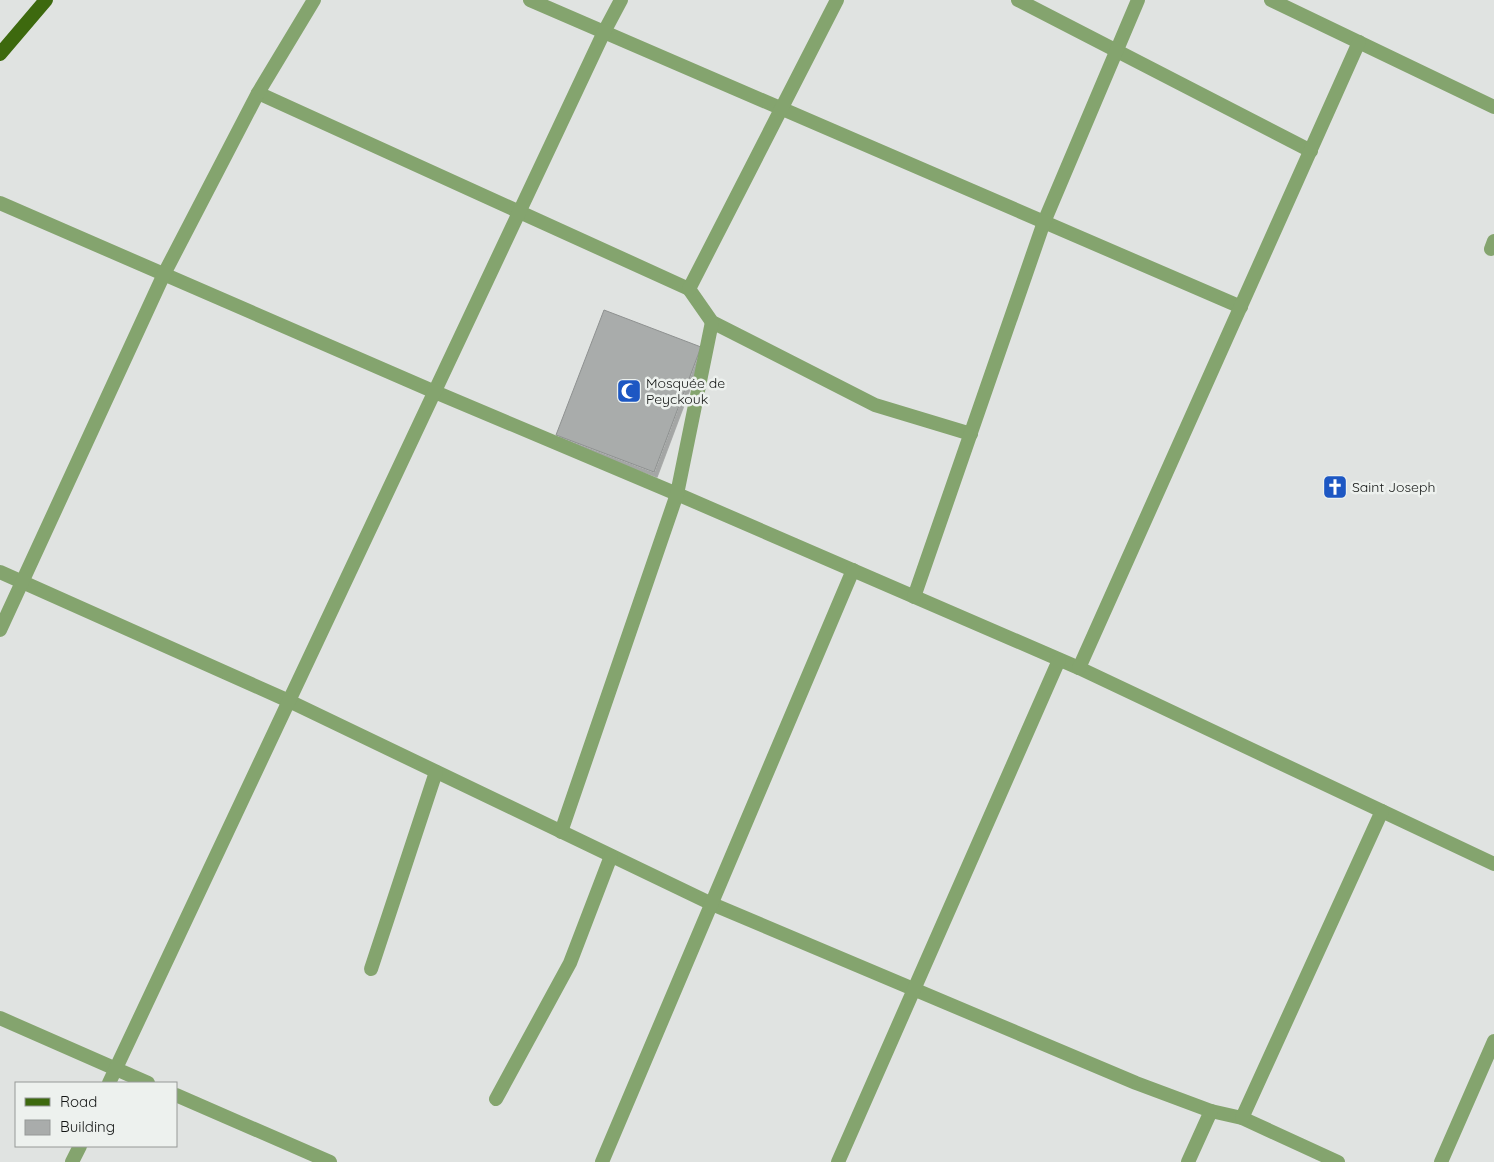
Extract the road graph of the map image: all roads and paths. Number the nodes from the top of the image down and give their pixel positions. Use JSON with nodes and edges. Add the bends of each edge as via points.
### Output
{"nodes":[{"id":1,"x":46,"y":0,"type":"edge"},
{"id":2,"x":314,"y":0,"type":"edge"},
{"id":3,"x":530,"y":0,"type":"edge"},
{"id":4,"x":621,"y":0,"type":"edge"},
{"id":5,"x":836,"y":0,"type":"edge"},
{"id":6,"x":1018,"y":0,"type":"edge"},
{"id":7,"x":1138,"y":0,"type":"edge"},
{"id":8,"x":1271,"y":0,"type":"edge"},
{"id":9,"x":604,"y":32,"type":"junction"},
{"id":10,"x":1359,"y":42,"type":"junction"},
{"id":11,"x":1116,"y":50,"type":"junction"},
{"id":12,"x":0,"y":54,"type":"edge"},
{"id":13,"x":258,"y":94,"type":"junction"},
{"id":14,"x":1494,"y":107,"type":"edge"},
{"id":15,"x":781,"y":109,"type":"junction"},
{"id":16,"x":1311,"y":151,"type":"junction"},
{"id":17,"x":0,"y":203,"type":"edge"},
{"id":18,"x":520,"y":211,"type":"junction"},
{"id":19,"x":1044,"y":222,"type":"junction"},
{"id":20,"x":164,"y":274,"type":"junction"},
{"id":21,"x":690,"y":289,"type":"junction"},
{"id":22,"x":1241,"y":306,"type":"junction"},
{"id":23,"x":712,"y":322,"type":"junction"},
{"id":24,"x":434,"y":392,"type":"junction"},
{"id":25,"x":971,"y":434,"type":"junction"},
{"id":26,"x":677,"y":494,"type":"junction"},
{"id":27,"x":853,"y":570,"type":"junction"},
{"id":28,"x":0,"y":572,"type":"edge"},
{"id":29,"x":22,"y":582,"type":"junction"},
{"id":30,"x":914,"y":597,"type":"junction"},
{"id":31,"x":0,"y":630,"type":"edge"},
{"id":32,"x":1059,"y":660,"type":"junction"},
{"id":33,"x":1079,"y":668,"type":"junction"},
{"id":34,"x":289,"y":701,"type":"junction"},
{"id":35,"x":436,"y":772,"type":"junction"},
{"id":36,"x":1382,"y":812,"type":"junction"},
{"id":37,"x":561,"y":832,"type":"junction"},
{"id":38,"x":611,"y":856,"type":"junction"},
{"id":39,"x":1494,"y":864,"type":"edge"},
{"id":40,"x":712,"y":904,"type":"junction"},
{"id":41,"x":372,"y":969,"type":"dead end"},
{"id":42,"x":914,"y":989,"type":"junction"},
{"id":43,"x":0,"y":1018,"type":"edge"},
{"id":44,"x":1494,"y":1041,"type":"edge"},
{"id":45,"x":116,"y":1069,"type":"junction"},
{"id":46,"x":110,"y":1082,"type":"edge"},
{"id":47,"x":146,"y":1082,"type":"edge"},
{"id":48,"x":178,"y":1096,"type":"edge"},
{"id":49,"x":496,"y":1099,"type":"dead end"},
{"id":50,"x":1211,"y":1111,"type":"junction"},
{"id":51,"x":1242,"y":1118,"type":"junction"},
{"id":52,"x":80,"y":1147,"type":"edge"},
{"id":53,"x":72,"y":1162,"type":"edge"},
{"id":54,"x":330,"y":1162,"type":"edge"},
{"id":55,"x":602,"y":1162,"type":"edge"},
{"id":56,"x":838,"y":1162,"type":"edge"},
{"id":57,"x":1188,"y":1162,"type":"edge"},
{"id":58,"x":1338,"y":1162,"type":"edge"},
{"id":59,"x":1441,"y":1162,"type":"edge"}],
"edges":[{"from":1,"to":12,"type":"main road"},
{"from":2,"to":13,"type":"street"},
{"from":3,"to":9,"type":"street"},
{"from":4,"to":9,"type":"street"},
{"from":5,"to":15,"type":"street"},
{"from":6,"to":11,"type":"street"},
{"from":7,"to":11,"type":"street"},
{"from":8,"to":10,"type":"street"},
{"from":9,"to":15,"type":"street"},
{"from":9,"to":18,"type":"street"},
{"from":10,"to":14,"type":"street"},
{"from":10,"to":16,"type":"street"},
{"from":11,"to":16,"type":"street"},
{"from":11,"to":19,"type":"street"},
{"from":13,"to":18,"type":"street"},
{"from":13,"to":20,"type":"street"},
{"from":15,"to":19,"type":"street"},
{"from":15,"to":21,"type":"street"},
{"from":16,"to":22,"type":"street"},
{"from":17,"to":20,"type":"street"},
{"from":18,"to":21,"type":"street"},
{"from":18,"to":24,"type":"street"},
{"from":19,"to":22,"type":"street"},
{"from":19,"to":25,"type":"street"},
{"from":20,"to":24,"type":"street"},
{"from":20,"to":29,"type":"street"},
{"from":21,"to":23,"type":"street"},
{"from":22,"to":33,"type":"street"},
{"from":23,"to":25,"type":"street","via":[[875,405]]},
{"from":23,"to":26,"type":"street"},
{"from":24,"to":26,"type":"street"},
{"from":24,"to":34,"type":"street"},
{"from":25,"to":30,"type":"street"},
{"from":26,"to":27,"type":"street"},
{"from":26,"to":37,"type":"street"},
{"from":27,"to":30,"type":"street"},
{"from":27,"to":40,"type":"street"},
{"from":28,"to":29,"type":"street"},
{"from":29,"to":31,"type":"street"},
{"from":29,"to":34,"type":"street"},
{"from":30,"to":32,"type":"street"},
{"from":32,"to":33,"type":"street"},
{"from":32,"to":42,"type":"street"},
{"from":33,"to":36,"type":"street"},
{"from":34,"to":35,"type":"street"},
{"from":34,"to":45,"type":"street"},
{"from":35,"to":37,"type":"street"},
{"from":35,"to":41,"type":"street"},
{"from":36,"to":39,"type":"street"},
{"from":36,"to":51,"type":"street"},
{"from":37,"to":38,"type":"street"},
{"from":38,"to":40,"type":"street"},
{"from":38,"to":49,"type":"street","via":[[570,963]]},
{"from":40,"to":42,"type":"street"},
{"from":40,"to":55,"type":"street"},
{"from":42,"to":50,"type":"street","via":[[1136,1083]]},
{"from":42,"to":56,"type":"street"},
{"from":43,"to":45,"type":"street"},
{"from":44,"to":59,"type":"street"},
{"from":45,"to":46,"type":"street"},
{"from":45,"to":47,"type":"street"},
{"from":48,"to":54,"type":"street"},
{"from":50,"to":51,"type":"street"},
{"from":50,"to":57,"type":"street"},
{"from":51,"to":58,"type":"street"},
{"from":52,"to":53,"type":"street"}]}
